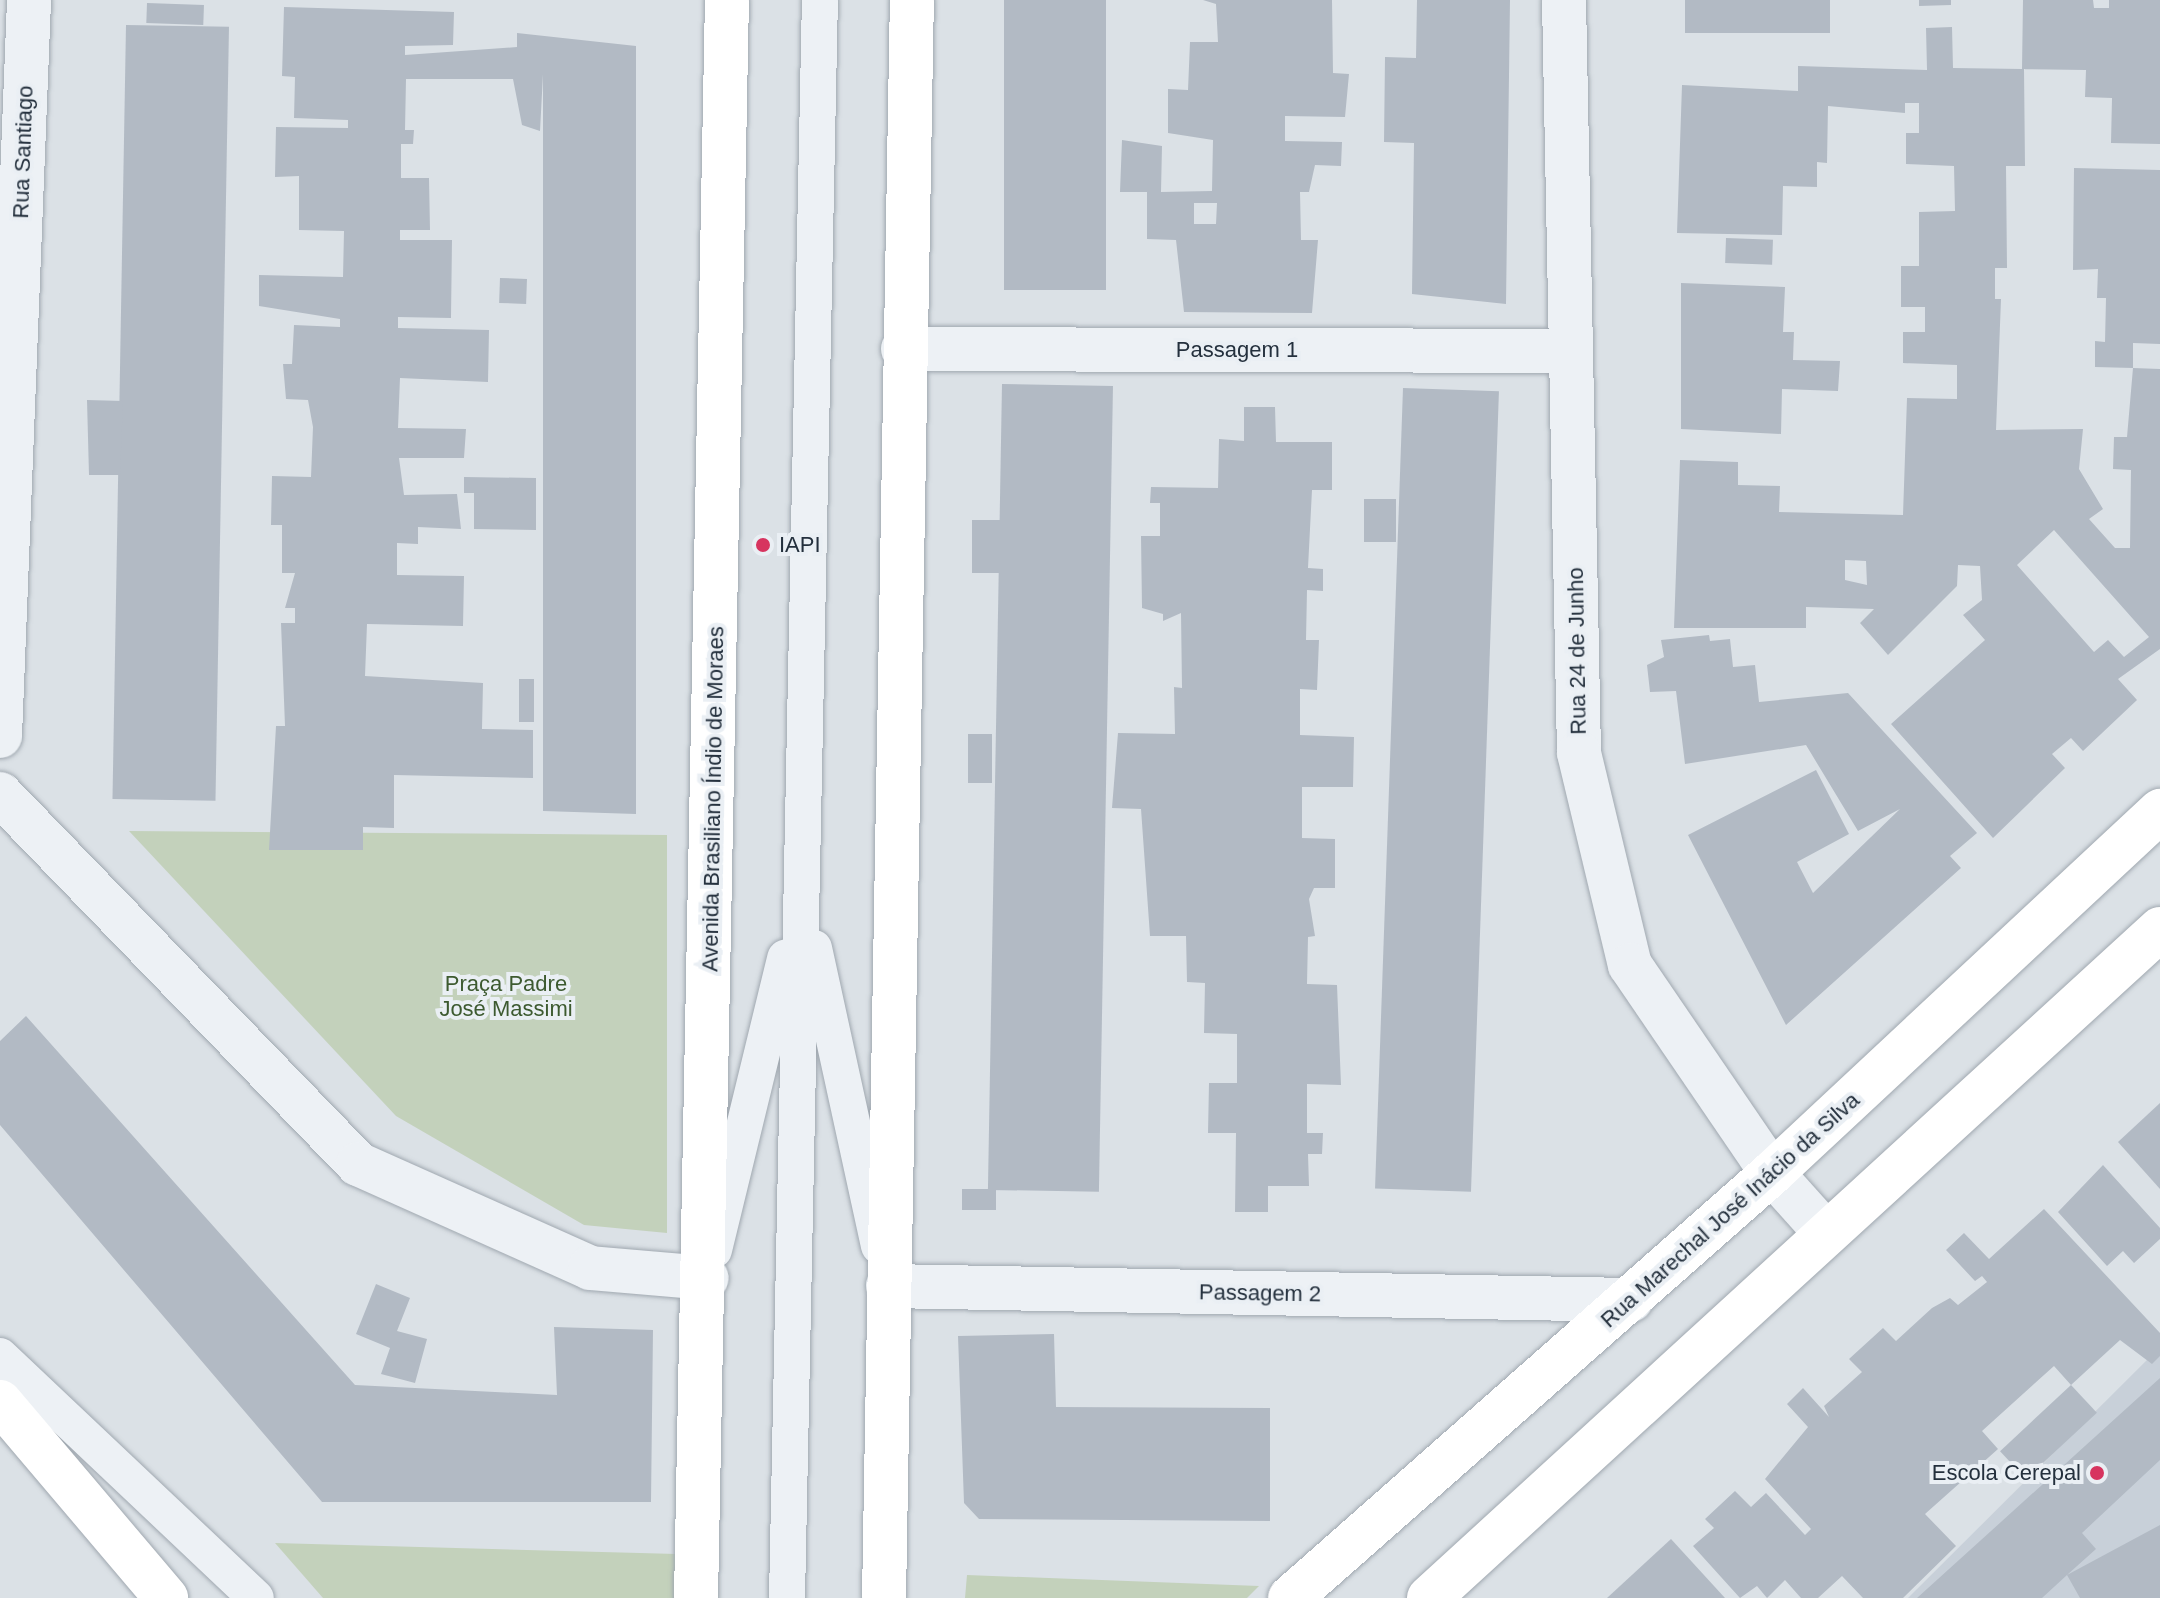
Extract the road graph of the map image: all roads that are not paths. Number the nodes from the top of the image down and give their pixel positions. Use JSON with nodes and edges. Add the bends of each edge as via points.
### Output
{"nodes":[{"id":1,"x":29,"y":0,"type":"edge"},
{"id":2,"x":727,"y":0,"type":"edge"},
{"id":3,"x":820,"y":0,"type":"edge"},
{"id":4,"x":912,"y":0,"type":"edge"},
{"id":5,"x":1564,"y":0,"type":"edge"},
{"id":6,"x":903,"y":349,"type":"junction"},
{"id":7,"x":1571,"y":351,"type":"junction"},
{"id":8,"x":0,"y":736,"type":"edge"},
{"id":9,"x":0,"y":794,"type":"edge"},
{"id":10,"x":2160,"y":811,"type":"edge"},
{"id":11,"x":801,"y":890,"type":"junction"},
{"id":12,"x":2160,"y":929,"type":"edge"},
{"id":13,"x":1772,"y":1173,"type":"junction"},
{"id":14,"x":1825,"y":1232,"type":"junction"},
{"id":15,"x":707,"y":1278,"type":"junction"},
{"id":16,"x":888,"y":1286,"type":"junction"},
{"id":17,"x":1631,"y":1300,"type":"junction"},
{"id":18,"x":0,"y":1356,"type":"edge"},
{"id":19,"x":0,"y":1402,"type":"edge"},
{"id":20,"x":166,"y":1598,"type":"edge"},
{"id":21,"x":256,"y":1598,"type":"edge"},
{"id":22,"x":696,"y":1598,"type":"edge"},
{"id":23,"x":787,"y":1598,"type":"edge"},
{"id":24,"x":884,"y":1598,"type":"edge"},
{"id":25,"x":1290,"y":1598,"type":"edge"},
{"id":26,"x":1429,"y":1598,"type":"edge"}],
"edges":[{"from":1,"to":8,"type":"street","name":"Rua Santiago"},
{"from":2,"to":15,"type":"main road","name":"Avenida Brasiliano Índio de Moraes"},
{"from":3,"to":11,"type":"lane"},
{"from":4,"to":6,"type":"main road"},
{"from":5,"to":7,"type":"street","name":"Rua 24 de Junho"},
{"from":6,"to":7,"type":"street","name":"Passagem 1"},
{"from":6,"to":16,"type":"main road"},
{"from":7,"to":13,"type":"street","name":"Rua 24 de Junho","via":[[1579,753],[1626,950]]},
{"from":9,"to":15,"type":"street","via":[[358,1164],[590,1268]]},
{"from":10,"to":13,"type":"main road","name":"Rua Marechal José Inácio da Silva"},
{"from":11,"to":15,"type":"lane"},
{"from":11,"to":16,"type":"lane"},
{"from":11,"to":23,"type":"lane"},
{"from":12,"to":14,"type":"main road"},
{"from":13,"to":14,"type":"street","name":"Rua 24 de Junho"},
{"from":13,"to":17,"type":"main road","name":"Rua Marechal José Inácio da Silva"},
{"from":14,"to":26,"type":"main road"},
{"from":15,"to":22,"type":"main road","name":"Avenida Brasiliano Índio de Moraes"},
{"from":16,"to":17,"type":"street","name":"Passagem 2"},
{"from":16,"to":24,"type":"main road"},
{"from":17,"to":25,"type":"main road","name":"Rua Marechal José Inácio da Silva"},
{"from":18,"to":21,"type":"lane"},
{"from":19,"to":20,"type":"main road"}]}
